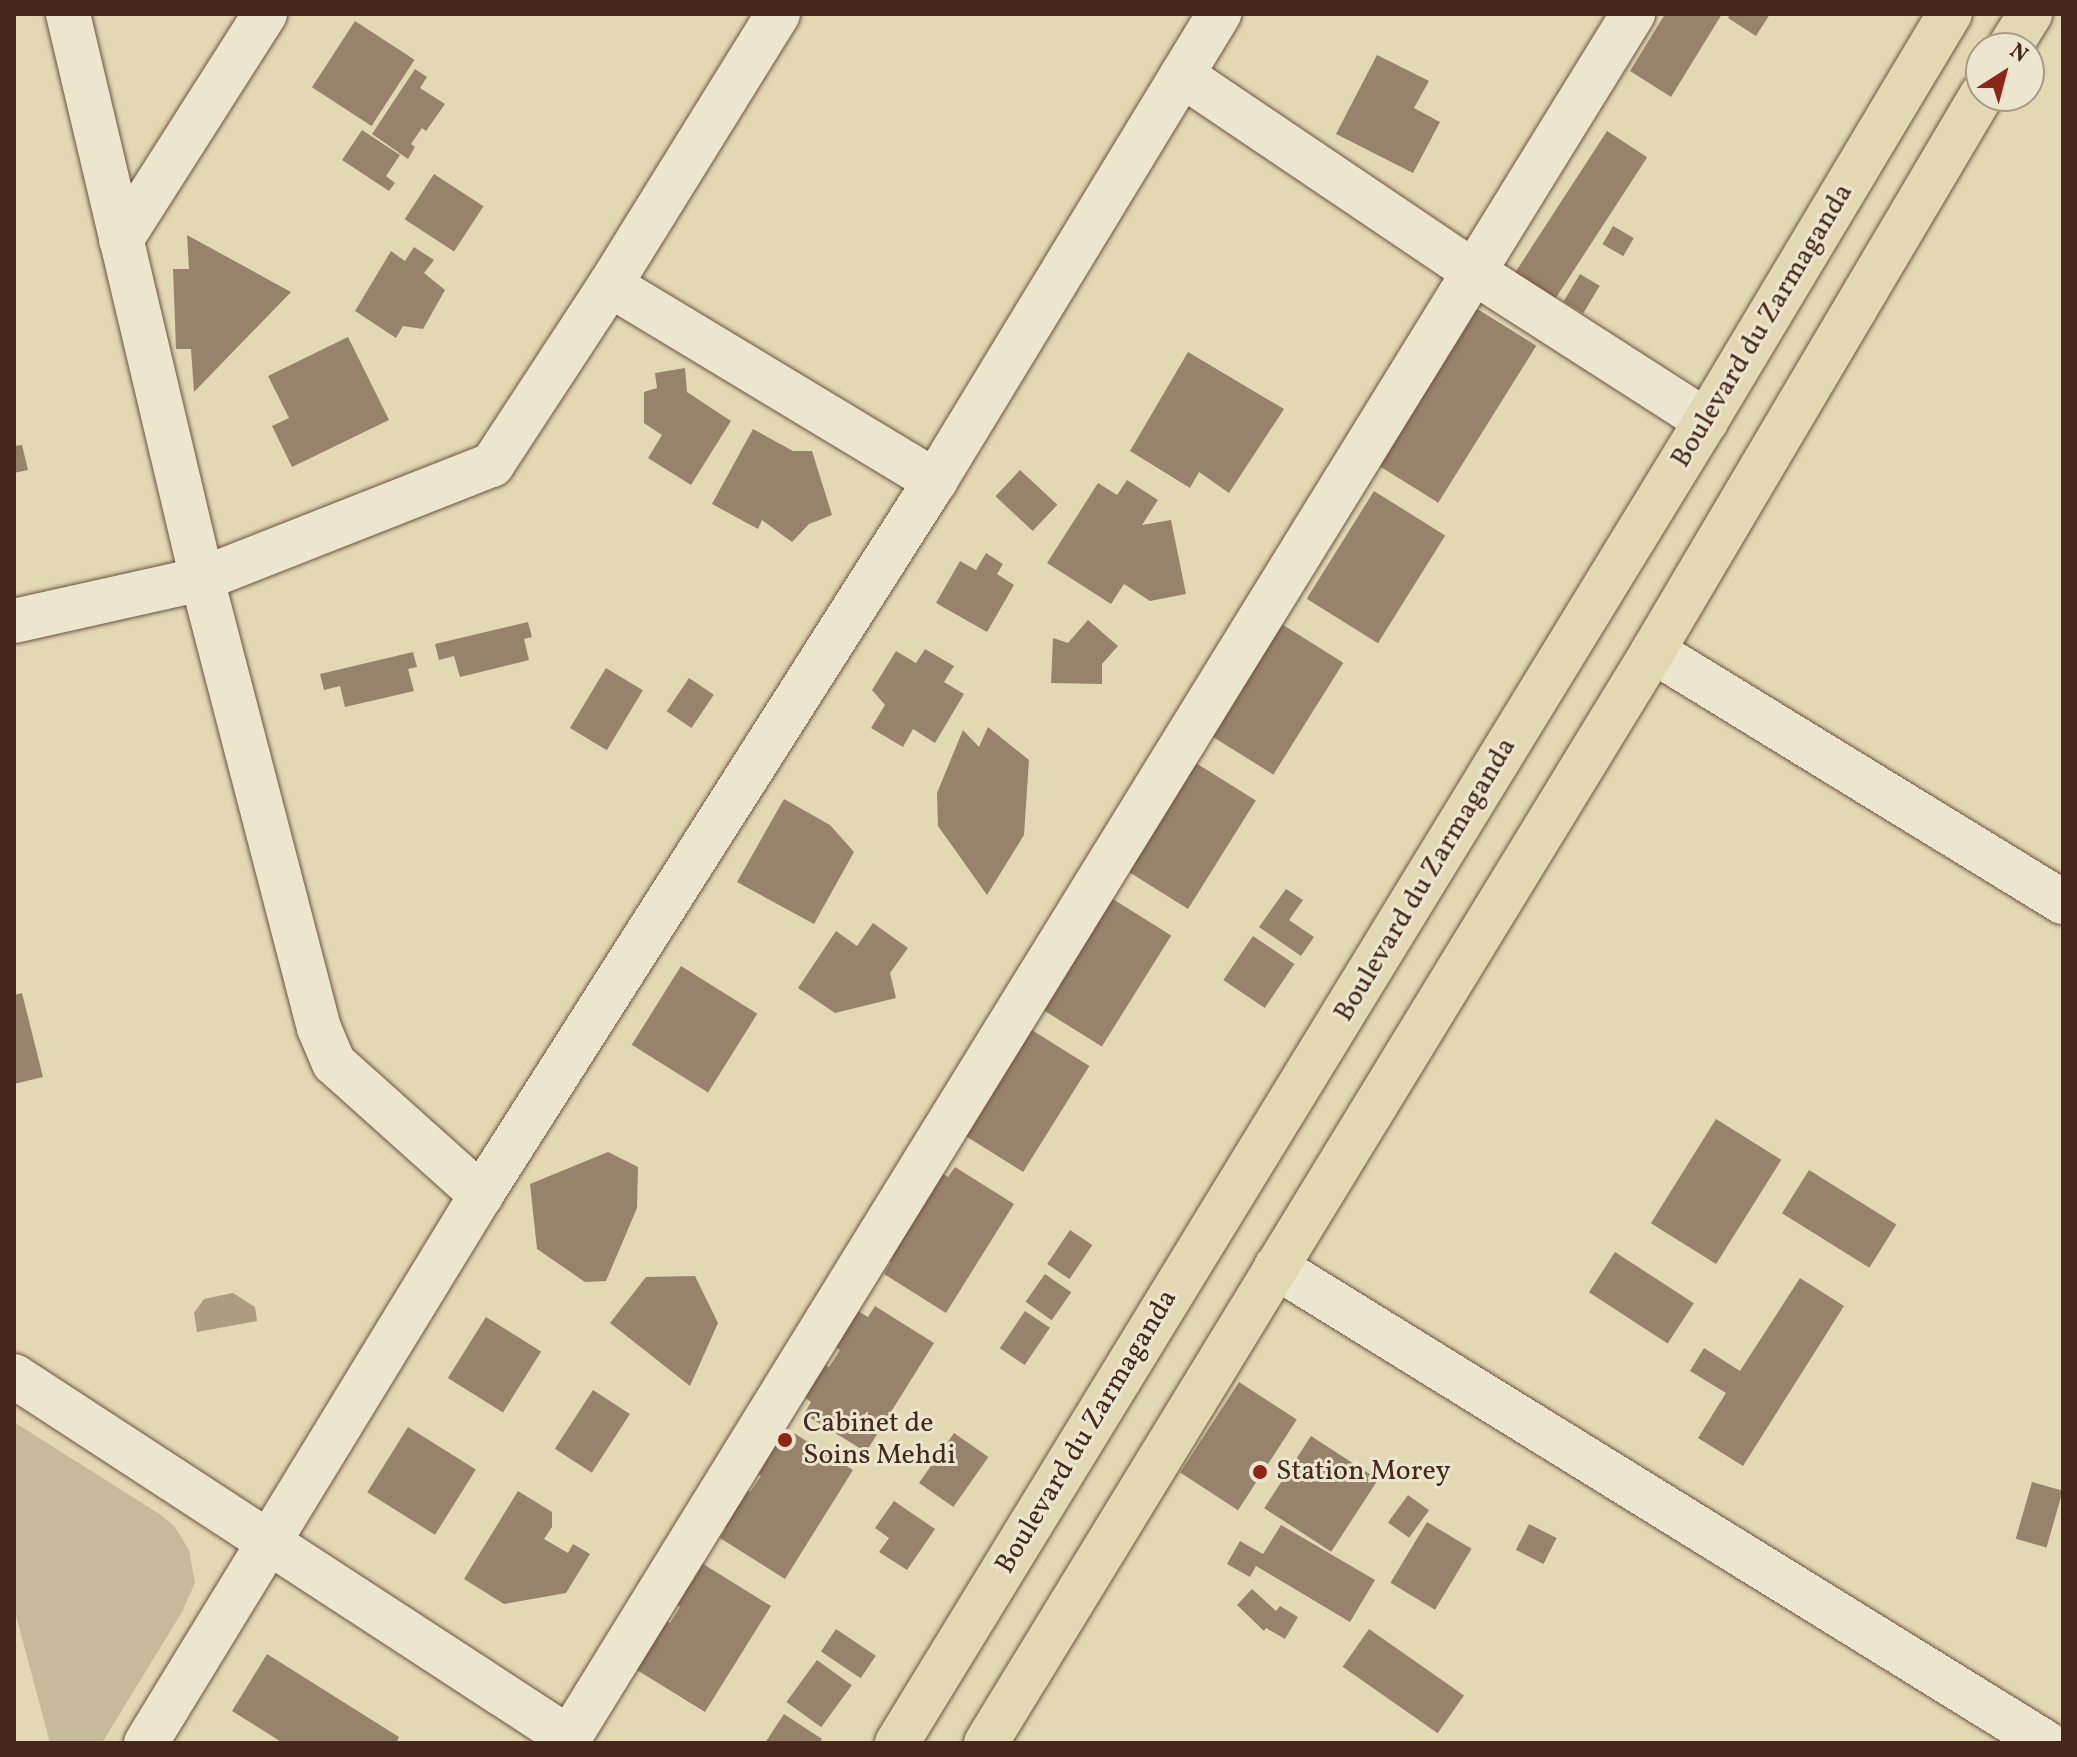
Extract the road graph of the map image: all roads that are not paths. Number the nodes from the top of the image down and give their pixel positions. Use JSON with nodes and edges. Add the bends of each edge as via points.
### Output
{"nodes":[{"id":1,"x":68,"y":14,"type":"edge"},
{"id":2,"x":265,"y":14,"type":"edge"},
{"id":3,"x":778,"y":14,"type":"edge"},
{"id":4,"x":1219,"y":14,"type":"edge"},
{"id":5,"x":1633,"y":14,"type":"edge"},
{"id":6,"x":1950,"y":14,"type":"edge"},
{"id":7,"x":2030,"y":14,"type":"edge"},
{"id":8,"x":2019,"y":32,"type":"edge"},
{"id":9,"x":1182,"y":75,"type":"junction"},
{"id":10,"x":1972,"y":112,"type":"edge"},
{"id":11,"x":121,"y":240,"type":"junction"},
{"id":12,"x":1474,"y":272,"type":"junction"},
{"id":13,"x":610,"y":285,"type":"junction"},
{"id":14,"x":1706,"y":421,"type":"junction"},
{"id":15,"x":935,"y":481,"type":"junction"},
{"id":16,"x":202,"y":579,"type":"junction"},
{"id":17,"x":14,"y":621,"type":"edge"},
{"id":18,"x":1653,"y":651,"type":"junction"},
{"id":19,"x":2063,"y":902,"type":"edge"},
{"id":20,"x":481,"y":1195,"type":"junction"},
{"id":21,"x":1276,"y":1267,"type":"junction"},
{"id":22,"x":14,"y":1376,"type":"edge"},
{"id":23,"x":267,"y":1544,"type":"junction"},
{"id":24,"x":567,"y":1741,"type":"edge"},
{"id":25,"x":146,"y":1743,"type":"edge"},
{"id":26,"x":897,"y":1743,"type":"edge"},
{"id":27,"x":986,"y":1743,"type":"edge"},
{"id":28,"x":2046,"y":1743,"type":"edge"}],
"edges":[{"from":1,"to":11,"type":"street"},
{"from":2,"to":11,"type":"street"},
{"from":3,"to":13,"type":"street"},
{"from":4,"to":9,"type":"street"},
{"from":5,"to":12,"type":"street"},
{"from":6,"to":14,"type":"main road","name":"Boulevard du Zarmaganda"},
{"from":7,"to":8,"type":"main road"},
{"from":9,"to":12,"type":"street"},
{"from":9,"to":15,"type":"street"},
{"from":10,"to":18,"type":"main road"},
{"from":11,"to":16,"type":"street"},
{"from":12,"to":14,"type":"street"},
{"from":12,"to":24,"type":"street"},
{"from":13,"to":15,"type":"street"},
{"from":13,"to":16,"type":"street","via":[[492,465]]},
{"from":14,"to":26,"type":"main road","name":"Boulevard du Zarmaganda"},
{"from":15,"to":20,"type":"street"},
{"from":16,"to":17,"type":"street"},
{"from":16,"to":20,"type":"street","via":[[319,1028],[334,1063]]},
{"from":18,"to":19,"type":"street"},
{"from":18,"to":21,"type":"main road"},
{"from":20,"to":23,"type":"street"},
{"from":21,"to":27,"type":"main road"},
{"from":21,"to":28,"type":"street"},
{"from":22,"to":23,"type":"street"},
{"from":23,"to":24,"type":"street"},
{"from":23,"to":25,"type":"street"}]}
